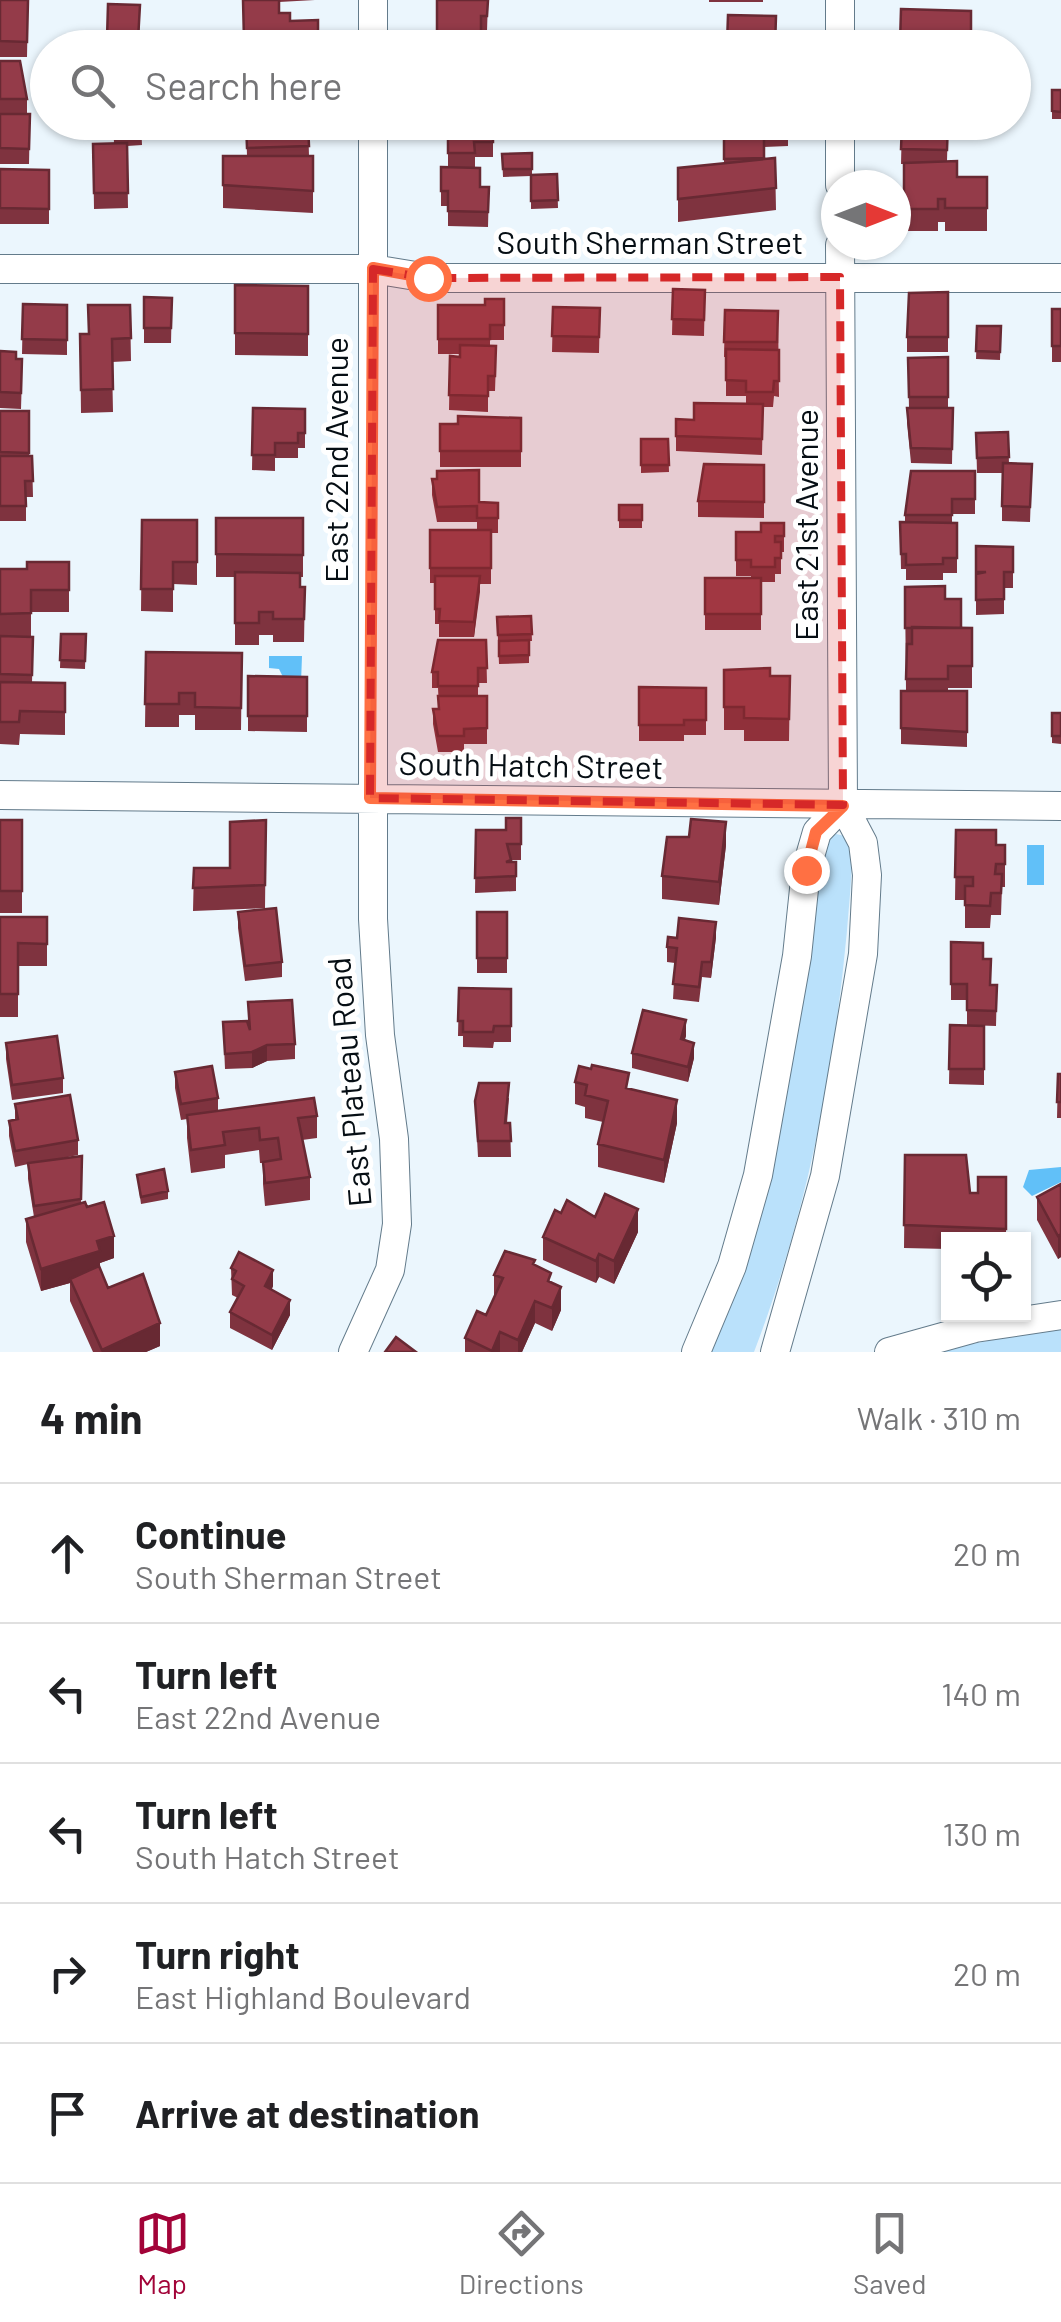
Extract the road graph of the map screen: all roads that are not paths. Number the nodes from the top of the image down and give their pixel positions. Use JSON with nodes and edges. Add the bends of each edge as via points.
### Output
{"nodes":[{"id":1,"x":373,"y":0,"type":"edge"},
{"id":2,"x":840,"y":0,"type":"edge"},
{"id":3,"x":373,"y":30,"type":"edge"},
{"id":4,"x":840,"y":30,"type":"edge"},
{"id":5,"x":373,"y":140,"type":"edge"},
{"id":6,"x":840,"y":140,"type":"edge"},
{"id":7,"x":840,"y":170,"type":"edge"},
{"id":8,"x":840,"y":260,"type":"edge"},
{"id":9,"x":0,"y":268,"type":"edge"},
{"id":10,"x":373,"y":268,"type":"junction"},
{"id":11,"x":840,"y":277,"type":"junction"},
{"id":12,"x":1061,"y":278,"type":"edge"},
{"id":13,"x":0,"y":795,"type":"edge"},
{"id":14,"x":370,"y":798,"type":"junction"},
{"id":15,"x":843,"y":806,"type":"junction"},
{"id":16,"x":1061,"y":806,"type":"edge"},
{"id":17,"x":1061,"y":1315,"type":"edge"},
{"id":18,"x":354,"y":1352,"type":"edge"},
{"id":19,"x":696,"y":1352,"type":"edge"},
{"id":20,"x":775,"y":1352,"type":"edge"},
{"id":21,"x":889,"y":1352,"type":"edge"}],
"edges":[{"from":1,"to":3,"type":"street"},
{"from":2,"to":4,"type":"street"},
{"from":5,"to":10,"type":"street","name":"East 22nd Avenue"},
{"from":6,"to":7,"type":"street"},
{"from":8,"to":11,"type":"street","name":"East 21st Avenue"},
{"from":9,"to":10,"type":"street","name":"South Sherman Street"},
{"from":10,"to":11,"type":"street","name":"South Sherman Street","via":[[428,278]]},
{"from":10,"to":14,"type":"street","name":"East 22nd Avenue"},
{"from":11,"to":12,"type":"street","name":"South Sherman Street"},
{"from":11,"to":15,"type":"street","name":"East 21st Avenue"},
{"from":13,"to":14,"type":"street","name":"South Hatch Street"},
{"from":14,"to":15,"type":"street","name":"South Hatch Street"},
{"from":14,"to":18,"type":"street","name":"East Plateau Road","via":[[372,919],[397,1224],[390,1270]]},
{"from":15,"to":16,"type":"street","name":"South Hatch Street"},
{"from":15,"to":19,"type":"street","via":[[816,832],[758,1175],[732,1266]]},
{"from":15,"to":20,"type":"street","via":[[863,843],[863,954],[825,1176]]},
{"from":17,"to":21,"type":"street","via":[[976,1328]]}]}
